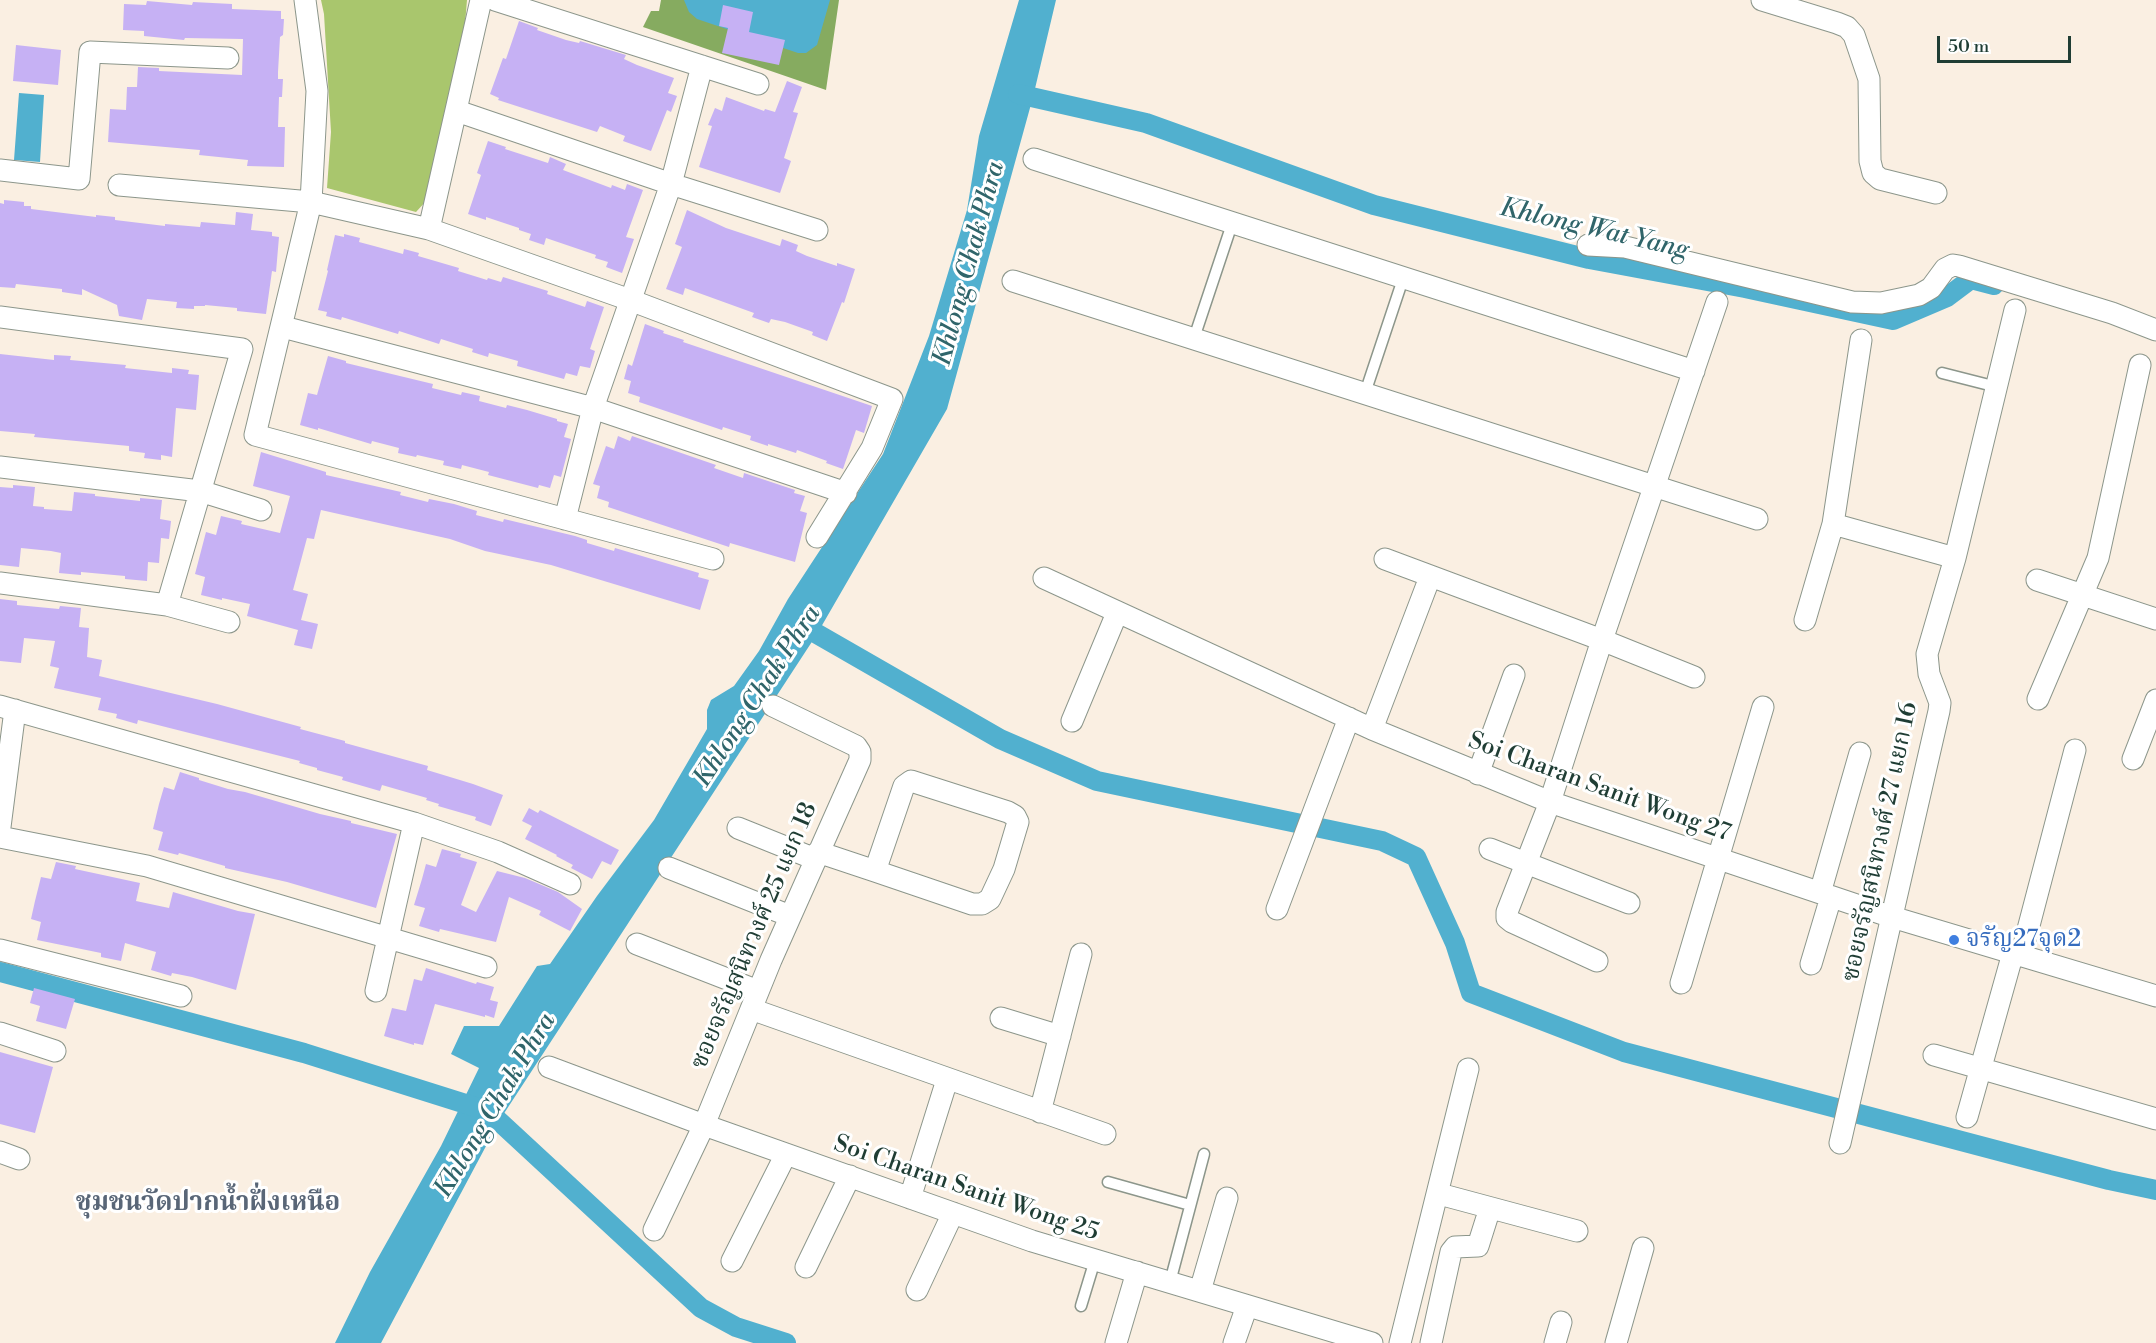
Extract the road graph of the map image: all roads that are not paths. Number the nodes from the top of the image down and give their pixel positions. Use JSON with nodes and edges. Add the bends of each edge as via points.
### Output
{"nodes":[{"id":1,"x":305,"y":0,"type":"edge"},
{"id":2,"x":481,"y":0,"type":"edge"},
{"id":3,"x":495,"y":0,"type":"edge"},
{"id":4,"x":1761,"y":0,"type":"edge"},
{"id":5,"x":228,"y":58,"type":"dead end"},
{"id":6,"x":702,"y":66,"type":"junction"},
{"id":7,"x":758,"y":84,"type":"dead end"},
{"id":8,"x":457,"y":111,"type":"junction"},
{"id":9,"x":1034,"y":159,"type":"dead end"},
{"id":10,"x":0,"y":170,"type":"edge"},
{"id":11,"x":671,"y":184,"type":"junction"},
{"id":12,"x":119,"y":185,"type":"dead end"},
{"id":13,"x":1936,"y":193,"type":"dead end"},
{"id":14,"x":311,"y":202,"type":"junction"},
{"id":15,"x":1233,"y":222,"type":"junction"},
{"id":16,"x":429,"y":229,"type":"junction"},
{"id":17,"x":817,"y":230,"type":"dead end"},
{"id":18,"x":1588,"y":245,"type":"dead end"},
{"id":19,"x":1403,"y":279,"type":"junction"},
{"id":20,"x":1013,"y":280,"type":"dead end"},
{"id":21,"x":630,"y":300,"type":"junction"},
{"id":22,"x":1717,"y":302,"type":"dead end"},
{"id":23,"x":2015,"y":310,"type":"dead end"},
{"id":24,"x":0,"y":317,"type":"edge"},
{"id":25,"x":283,"y":327,"type":"junction"},
{"id":26,"x":2156,"y":330,"type":"edge"},
{"id":27,"x":1194,"y":338,"type":"junction"},
{"id":28,"x":1861,"y":340,"type":"dead end"},
{"id":29,"x":2140,"y":365,"type":"dead end"},
{"id":30,"x":1694,"y":371,"type":"junction"},
{"id":31,"x":1942,"y":373,"type":"dead end"},
{"id":32,"x":1997,"y":387,"type":"junction"},
{"id":33,"x":1365,"y":393,"type":"junction"},
{"id":34,"x":593,"y":408,"type":"junction"},
{"id":35,"x":0,"y":466,"type":"edge"},
{"id":36,"x":1656,"y":485,"type":"junction"},
{"id":37,"x":200,"y":491,"type":"junction"},
{"id":38,"x":846,"y":493,"type":"junction"},
{"id":39,"x":261,"y":510,"type":"dead end"},
{"id":40,"x":565,"y":519,"type":"junction"},
{"id":41,"x":1757,"y":519,"type":"dead end"},
{"id":42,"x":1833,"y":524,"type":"junction"},
{"id":43,"x":817,"y":537,"type":"dead end"},
{"id":44,"x":1955,"y":558,"type":"junction"},
{"id":45,"x":713,"y":559,"type":"dead end"},
{"id":46,"x":1385,"y":559,"type":"dead end"},
{"id":47,"x":1430,"y":577,"type":"junction"},
{"id":48,"x":1044,"y":578,"type":"dead end"},
{"id":49,"x":2037,"y":580,"type":"dead end"},
{"id":50,"x":0,"y":583,"type":"edge"},
{"id":51,"x":2083,"y":595,"type":"junction"},
{"id":52,"x":167,"y":605,"type":"junction"},
{"id":53,"x":1117,"y":613,"type":"junction"},
{"id":54,"x":2156,"y":618,"type":"edge"},
{"id":55,"x":1805,"y":620,"type":"dead end"},
{"id":56,"x":229,"y":622,"type":"dead end"},
{"id":57,"x":1602,"y":640,"type":"junction"},
{"id":58,"x":1514,"y":675,"type":"dead end"},
{"id":59,"x":1694,"y":677,"type":"dead end"},
{"id":60,"x":2038,"y":699,"type":"dead end"},
{"id":61,"x":2156,"y":700,"type":"edge"},
{"id":62,"x":773,"y":706,"type":"dead end"},
{"id":63,"x":1763,"y":707,"type":"dead end"},
{"id":64,"x":7,"y":708,"type":"edge"},
{"id":65,"x":1349,"y":718,"type":"junction"},
{"id":66,"x":1072,"y":721,"type":"dead end"},
{"id":67,"x":1372,"y":729,"type":"junction"},
{"id":68,"x":2075,"y":750,"type":"dead end"},
{"id":69,"x":1860,"y":753,"type":"dead end"},
{"id":70,"x":2133,"y":759,"type":"dead end"},
{"id":71,"x":1478,"y":774,"type":"junction"},
{"id":72,"x":1550,"y":802,"type":"junction"},
{"id":73,"x":414,"y":823,"type":"junction"},
{"id":74,"x":0,"y":827,"type":"edge"},
{"id":75,"x":738,"y":828,"type":"dead end"},
{"id":76,"x":0,"y":837,"type":"edge"},
{"id":77,"x":1490,"y":849,"type":"dead end"},
{"id":78,"x":817,"y":855,"type":"junction"},
{"id":79,"x":1719,"y":859,"type":"junction"},
{"id":80,"x":1527,"y":862,"type":"junction"},
{"id":81,"x":669,"y":868,"type":"dead end"},
{"id":82,"x":875,"y":871,"type":"junction"},
{"id":83,"x":570,"y":884,"type":"dead end"},
{"id":84,"x":1825,"y":895,"type":"junction"},
{"id":85,"x":1629,"y":903,"type":"dead end"},
{"id":86,"x":1277,"y":909,"type":"dead end"},
{"id":87,"x":790,"y":916,"type":"junction"},
{"id":88,"x":1892,"y":917,"type":"junction"},
{"id":89,"x":387,"y":938,"type":"junction"},
{"id":90,"x":637,"y":944,"type":"dead end"},
{"id":91,"x":0,"y":950,"type":"edge"},
{"id":92,"x":1081,"y":954,"type":"dead end"},
{"id":93,"x":2017,"y":954,"type":"junction"},
{"id":94,"x":1598,"y":961,"type":"dead end"},
{"id":95,"x":1811,"y":964,"type":"dead end"},
{"id":96,"x":486,"y":967,"type":"dead end"},
{"id":97,"x":1681,"y":982,"type":"dead end"},
{"id":98,"x":2154,"y":989,"type":"edge"},
{"id":99,"x":376,"y":991,"type":"dead end"},
{"id":100,"x":181,"y":996,"type":"dead end"},
{"id":101,"x":754,"y":1000,"type":"junction"},
{"id":102,"x":1001,"y":1017,"type":"dead end"},
{"id":103,"x":0,"y":1033,"type":"edge"},
{"id":104,"x":1060,"y":1036,"type":"junction"},
{"id":105,"x":56,"y":1051,"type":"dead end"},
{"id":106,"x":1934,"y":1055,"type":"dead end"},
{"id":107,"x":549,"y":1067,"type":"dead end"},
{"id":108,"x":1981,"y":1067,"type":"junction"},
{"id":109,"x":1468,"y":1069,"type":"dead end"},
{"id":110,"x":947,"y":1080,"type":"junction"},
{"id":111,"x":1040,"y":1112,"type":"junction"},
{"id":112,"x":1967,"y":1117,"type":"dead end"},
{"id":113,"x":2156,"y":1119,"type":"edge"},
{"id":114,"x":704,"y":1125,"type":"junction"},
{"id":115,"x":1105,"y":1134,"type":"dead end"},
{"id":116,"x":1840,"y":1143,"type":"dead end"},
{"id":117,"x":786,"y":1154,"type":"junction"},
{"id":118,"x":1204,"y":1154,"type":"dead end"},
{"id":119,"x":850,"y":1176,"type":"junction"},
{"id":120,"x":1108,"y":1182,"type":"dead end"},
{"id":121,"x":1443,"y":1195,"type":"dead end"},
{"id":122,"x":910,"y":1198,"type":"junction"},
{"id":123,"x":1227,"y":1198,"type":"dead end"},
{"id":124,"x":1190,"y":1205,"type":"junction"},
{"id":125,"x":1490,"y":1208,"type":"junction"},
{"id":126,"x":953,"y":1213,"type":"junction"},
{"id":127,"x":654,"y":1230,"type":"dead end"},
{"id":128,"x":1577,"y":1231,"type":"dead end"},
{"id":129,"x":1642,"y":1248,"type":"dead end"},
{"id":130,"x":1095,"y":1260,"type":"junction"},
{"id":131,"x":732,"y":1261,"type":"dead end"},
{"id":132,"x":806,"y":1267,"type":"dead end"},
{"id":133,"x":1137,"y":1272,"type":"junction"},
{"id":134,"x":1170,"y":1282,"type":"junction"},
{"id":135,"x":917,"y":1290,"type":"dead end"},
{"id":136,"x":1200,"y":1292,"type":"junction"},
{"id":137,"x":1081,"y":1306,"type":"dead end"},
{"id":138,"x":1247,"y":1306,"type":"junction"},
{"id":139,"x":1561,"y":1322,"type":"dead end"},
{"id":140,"x":1116,"y":1343,"type":"edge"},
{"id":141,"x":1234,"y":1343,"type":"edge"},
{"id":142,"x":1372,"y":1343,"type":"edge"},
{"id":143,"x":1400,"y":1343,"type":"edge"},
{"id":144,"x":1431,"y":1343,"type":"edge"},
{"id":145,"x":1555,"y":1343,"type":"edge"},
{"id":146,"x":1616,"y":1343,"type":"edge"}],
"edges":[{"from":1,"to":14,"type":"street","via":[[317,91]]},
{"from":2,"to":8,"type":"street"},
{"from":3,"to":6,"type":"street"},
{"from":4,"to":13,"type":"street","via":[[1847,27],[1854,35],[1869,79],[1873,173],[1880,179]]},
{"from":5,"to":10,"type":"street","via":[[90,52],[79,179]]},
{"from":6,"to":7,"type":"street"},
{"from":6,"to":11,"type":"street"},
{"from":8,"to":11,"type":"street"},
{"from":8,"to":16,"type":"street"},
{"from":9,"to":15,"type":"street"},
{"from":11,"to":17,"type":"street"},
{"from":11,"to":21,"type":"street"},
{"from":12,"to":14,"type":"street"},
{"from":14,"to":16,"type":"street"},
{"from":14,"to":25,"type":"street"},
{"from":15,"to":19,"type":"street"},
{"from":15,"to":27,"type":"lane"},
{"from":16,"to":21,"type":"street"},
{"from":18,"to":26,"type":"street","via":[[1625,247],[1852,302],[1881,303],[1919,295],[1931,288],[1945,269],[1959,266]]},
{"from":19,"to":30,"type":"street"},
{"from":19,"to":33,"type":"lane"},
{"from":20,"to":27,"type":"street"},
{"from":21,"to":34,"type":"street"},
{"from":21,"to":38,"type":"street","via":[[892,399],[872,448]]},
{"from":22,"to":30,"type":"street"},
{"from":23,"to":32,"type":"street","name":"ซอยจรัญสนิทวงศ์ 27 แยก 16"},
{"from":24,"to":37,"type":"street","via":[[242,349]]},
{"from":25,"to":34,"type":"street"},
{"from":25,"to":40,"type":"street","via":[[255,435]]},
{"from":27,"to":33,"type":"street"},
{"from":28,"to":42,"type":"street"},
{"from":29,"to":51,"type":"street","via":[[2098,558]]},
{"from":30,"to":36,"type":"street"},
{"from":31,"to":32,"type":"lane"},
{"from":32,"to":44,"type":"street","name":"ซอยจรัญสนิทวงศ์ 27 แยก 16"},
{"from":33,"to":36,"type":"street"},
{"from":34,"to":38,"type":"street"},
{"from":34,"to":40,"type":"street"},
{"from":35,"to":37,"type":"street"},
{"from":36,"to":41,"type":"street"},
{"from":36,"to":57,"type":"street"},
{"from":37,"to":39,"type":"street"},
{"from":37,"to":52,"type":"street"},
{"from":38,"to":43,"type":"street"},
{"from":40,"to":45,"type":"street"},
{"from":42,"to":44,"type":"street"},
{"from":42,"to":55,"type":"street"},
{"from":44,"to":88,"type":"street","name":"ซอยจรัญสนิทวงศ์ 27 แยก 16","via":[[1927,654],[1939,711]]},
{"from":46,"to":47,"type":"street"},
{"from":47,"to":57,"type":"street"},
{"from":47,"to":67,"type":"street"},
{"from":48,"to":53,"type":"street","name":"Soi Charan Sanit Wong 27"},
{"from":49,"to":51,"type":"street"},
{"from":50,"to":52,"type":"street"},
{"from":51,"to":54,"type":"street"},
{"from":51,"to":60,"type":"street"},
{"from":52,"to":56,"type":"street"},
{"from":53,"to":65,"type":"street","name":"Soi Charan Sanit Wong 27"},
{"from":53,"to":66,"type":"street"},
{"from":57,"to":59,"type":"street"},
{"from":57,"to":72,"type":"street"},
{"from":58,"to":71,"type":"street"},
{"from":61,"to":70,"type":"street"},
{"from":62,"to":78,"type":"street","name":"ซอยจรัญสนิทวงศ์ 25 แยก 18","via":[[860,752],[860,760]]},
{"from":63,"to":79,"type":"street"},
{"from":64,"to":73,"type":"street"},
{"from":64,"to":74,"type":"street"},
{"from":65,"to":67,"type":"street","name":"Soi Charan Sanit Wong 27"},
{"from":65,"to":86,"type":"street"},
{"from":67,"to":71,"type":"street","name":"Soi Charan Sanit Wong 27"},
{"from":68,"to":93,"type":"street"},
{"from":69,"to":84,"type":"street"},
{"from":71,"to":72,"type":"street","name":"Soi Charan Sanit Wong 27"},
{"from":72,"to":79,"type":"street","name":"Soi Charan Sanit Wong 27"},
{"from":72,"to":80,"type":"street"},
{"from":73,"to":83,"type":"street","via":[[498,852]]},
{"from":73,"to":89,"type":"street"},
{"from":75,"to":78,"type":"street"},
{"from":76,"to":89,"type":"street","via":[[147,867]]},
{"from":77,"to":80,"type":"street"},
{"from":78,"to":82,"type":"street"},
{"from":78,"to":87,"type":"street","name":"ซอยจรัญสนิทวงศ์ 25 แยก 18"},
{"from":79,"to":84,"type":"street","name":"Soi Charan Sanit Wong 27"},
{"from":79,"to":97,"type":"street"},
{"from":80,"to":85,"type":"street"},
{"from":80,"to":94,"type":"street","via":[[1507,918]]},
{"from":81,"to":87,"type":"street"},
{"from":82,"to":82,"type":"street","via":[[904,786],[911,781],[1008,812],[1018,822],[1004,869],[990,899],[982,904]]},
{"from":84,"to":88,"type":"street","name":"Soi Charan Sanit Wong 27"},
{"from":84,"to":95,"type":"street"},
{"from":87,"to":101,"type":"street","name":"ซอยจรัญสนิทวงศ์ 25 แยก 18"},
{"from":88,"to":93,"type":"street","name":"Soi Charan Sanit Wong 27"},
{"from":88,"to":116,"type":"street","name":"ซอยจรัญสนิทวงศ์ 27 แยก 16"},
{"from":89,"to":96,"type":"street"},
{"from":89,"to":99,"type":"street"},
{"from":90,"to":101,"type":"street"},
{"from":91,"to":100,"type":"street"},
{"from":92,"to":104,"type":"street"},
{"from":93,"to":98,"type":"street","name":"Soi Charan Sanit Wong 27"},
{"from":93,"to":108,"type":"street"},
{"from":101,"to":110,"type":"street"},
{"from":101,"to":114,"type":"street","name":"ซอยจรัญสนิทวงศ์ 25 แยก 18"},
{"from":102,"to":104,"type":"street"},
{"from":103,"to":105,"type":"street"},
{"from":104,"to":111,"type":"street"},
{"from":106,"to":108,"type":"street"},
{"from":107,"to":114,"type":"street","name":"Soi Charan Sanit Wong 25"},
{"from":108,"to":112,"type":"street"},
{"from":108,"to":113,"type":"street"},
{"from":109,"to":143,"type":"street"},
{"from":110,"to":111,"type":"street"},
{"from":110,"to":122,"type":"street"},
{"from":111,"to":115,"type":"street"},
{"from":114,"to":117,"type":"street","name":"Soi Charan Sanit Wong 25"},
{"from":114,"to":127,"type":"street","name":"ซอยจรัญสนิทวงศ์ 25 แยก 18"},
{"from":117,"to":119,"type":"street","name":"Soi Charan Sanit Wong 25"},
{"from":117,"to":131,"type":"street"},
{"from":118,"to":124,"type":"lane"},
{"from":119,"to":122,"type":"street","name":"Soi Charan Sanit Wong 25"},
{"from":119,"to":132,"type":"street"},
{"from":120,"to":124,"type":"lane"},
{"from":121,"to":125,"type":"street"},
{"from":122,"to":126,"type":"street","name":"Soi Charan Sanit Wong 25"},
{"from":123,"to":136,"type":"street"},
{"from":124,"to":134,"type":"lane"},
{"from":125,"to":128,"type":"street"},
{"from":125,"to":144,"type":"street","via":[[1478,1246],[1455,1247],[1451,1252]]},
{"from":126,"to":130,"type":"street","name":"Soi Charan Sanit Wong 25"},
{"from":126,"to":135,"type":"street"},
{"from":129,"to":146,"type":"street"},
{"from":130,"to":133,"type":"street","name":"Soi Charan Sanit Wong 25"},
{"from":130,"to":137,"type":"lane"},
{"from":133,"to":134,"type":"street","name":"Soi Charan Sanit Wong 25"},
{"from":133,"to":140,"type":"street"},
{"from":134,"to":136,"type":"street","name":"Soi Charan Sanit Wong 25"},
{"from":136,"to":138,"type":"street","name":"Soi Charan Sanit Wong 25"},
{"from":138,"to":141,"type":"street"},
{"from":138,"to":142,"type":"street","name":"Soi Charan Sanit Wong 25"},
{"from":139,"to":145,"type":"street"}]}
